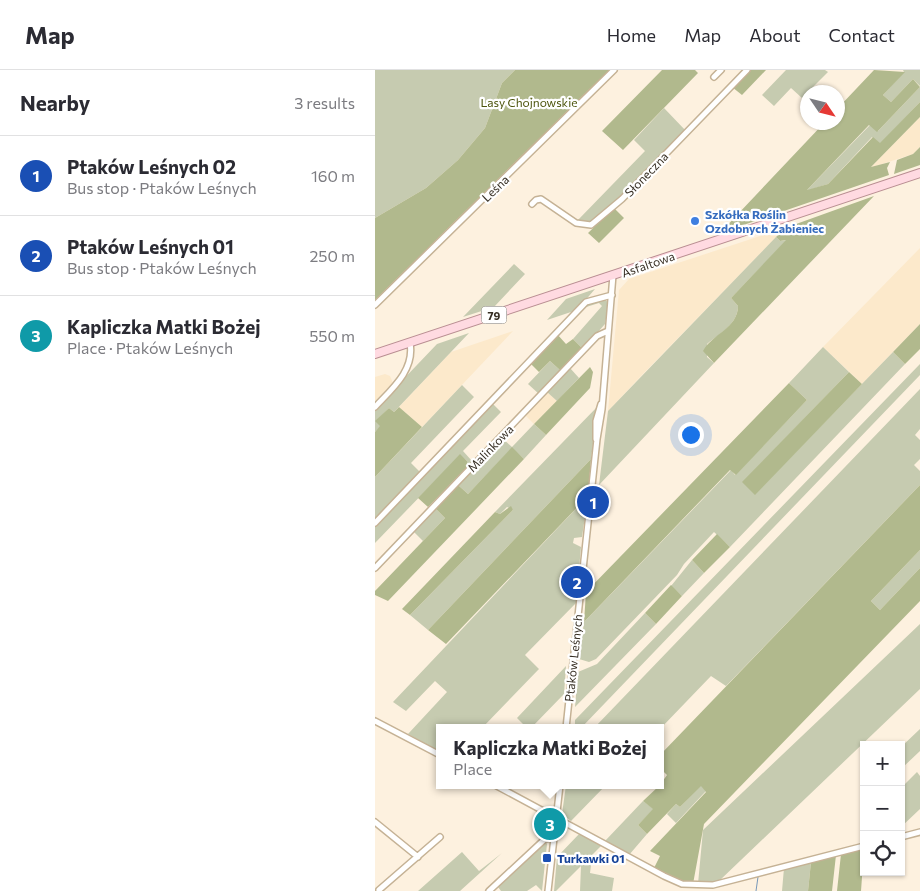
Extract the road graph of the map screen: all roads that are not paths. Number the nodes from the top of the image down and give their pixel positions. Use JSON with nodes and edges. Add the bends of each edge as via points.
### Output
{"nodes":[{"id":1,"x":614,"y":70,"type":"edge"},
{"id":2,"x":721,"y":70,"type":"edge"},
{"id":3,"x":747,"y":70,"type":"edge"},
{"id":4,"x":714,"y":77,"type":"dead end"},
{"id":5,"x":920,"y":173,"type":"edge"},
{"id":6,"x":532,"y":204,"type":"dead end"},
{"id":7,"x":613,"y":275,"type":"junction"},
{"id":8,"x":612,"y":295,"type":"junction"},
{"id":9,"x":375,"y":305,"type":"edge"},
{"id":10,"x":608,"y":331,"type":"junction"},
{"id":11,"x":410,"y":343,"type":"junction"},
{"id":12,"x":375,"y":354,"type":"edge"},
{"id":13,"x":375,"y":406,"type":"edge"},
{"id":14,"x":375,"y":523,"type":"edge"},
{"id":15,"x":375,"y":568,"type":"edge"},
{"id":16,"x":375,"y":721,"type":"edge"},
{"id":17,"x":566,"y":724,"type":"edge"},
{"id":18,"x":436,"y":753,"type":"edge"},
{"id":19,"x":502,"y":789,"type":"edge"},
{"id":20,"x":560,"y":789,"type":"edge"},
{"id":21,"x":556,"y":818,"type":"junction"},
{"id":22,"x":375,"y":822,"type":"edge"},
{"id":23,"x":920,"y":832,"type":"edge"},
{"id":24,"x":905,"y":835,"type":"edge"},
{"id":25,"x":440,"y":837,"type":"dead end"},
{"id":26,"x":554,"y":838,"type":"junction"},
{"id":27,"x":860,"y":847,"type":"edge"},
{"id":28,"x":418,"y":857,"type":"junction"},
{"id":29,"x":379,"y":890,"type":"edge"},
{"id":30,"x":489,"y":891,"type":"edge"},
{"id":31,"x":548,"y":891,"type":"edge"}],
"edges":[{"from":1,"to":9,"type":"street","name":"Leśna"},
{"from":2,"to":4,"type":"street"},
{"from":3,"to":6,"type":"street","name":"Słoneczna","via":[[622,199],[591,225],[576,223],[541,199]]},
{"from":5,"to":7,"type":"main road","name":"Asfaltowa","number":"79"},
{"from":7,"to":8,"type":"street","name":"Ptaków Leśnych"},
{"from":7,"to":11,"type":"main road","name":"Asfaltowa","number":"79"},
{"from":8,"to":10,"type":"street","name":"Ptaków Leśnych"},
{"from":8,"to":14,"type":"street","via":[[586,302]]},
{"from":10,"to":15,"type":"street","name":"Malinkowa","via":[[597,336]]},
{"from":10,"to":17,"type":"street","name":"Ptaków Leśnych"},
{"from":11,"to":12,"type":"main road","name":"Asfaltowa","number":"79"},
{"from":11,"to":13,"type":"street","via":[[409,364],[395,386]]},
{"from":16,"to":18,"type":"street"},
{"from":19,"to":21,"type":"street"},
{"from":20,"to":21,"type":"street"},
{"from":21,"to":26,"type":"street"},
{"from":21,"to":27,"type":"street","via":[[682,884],[713,885]]},
{"from":22,"to":28,"type":"street"},
{"from":23,"to":24,"type":"street"},
{"from":25,"to":28,"type":"street"},
{"from":26,"to":30,"type":"street","via":[[545,839]]},
{"from":26,"to":31,"type":"street"},
{"from":28,"to":29,"type":"street"}]}
